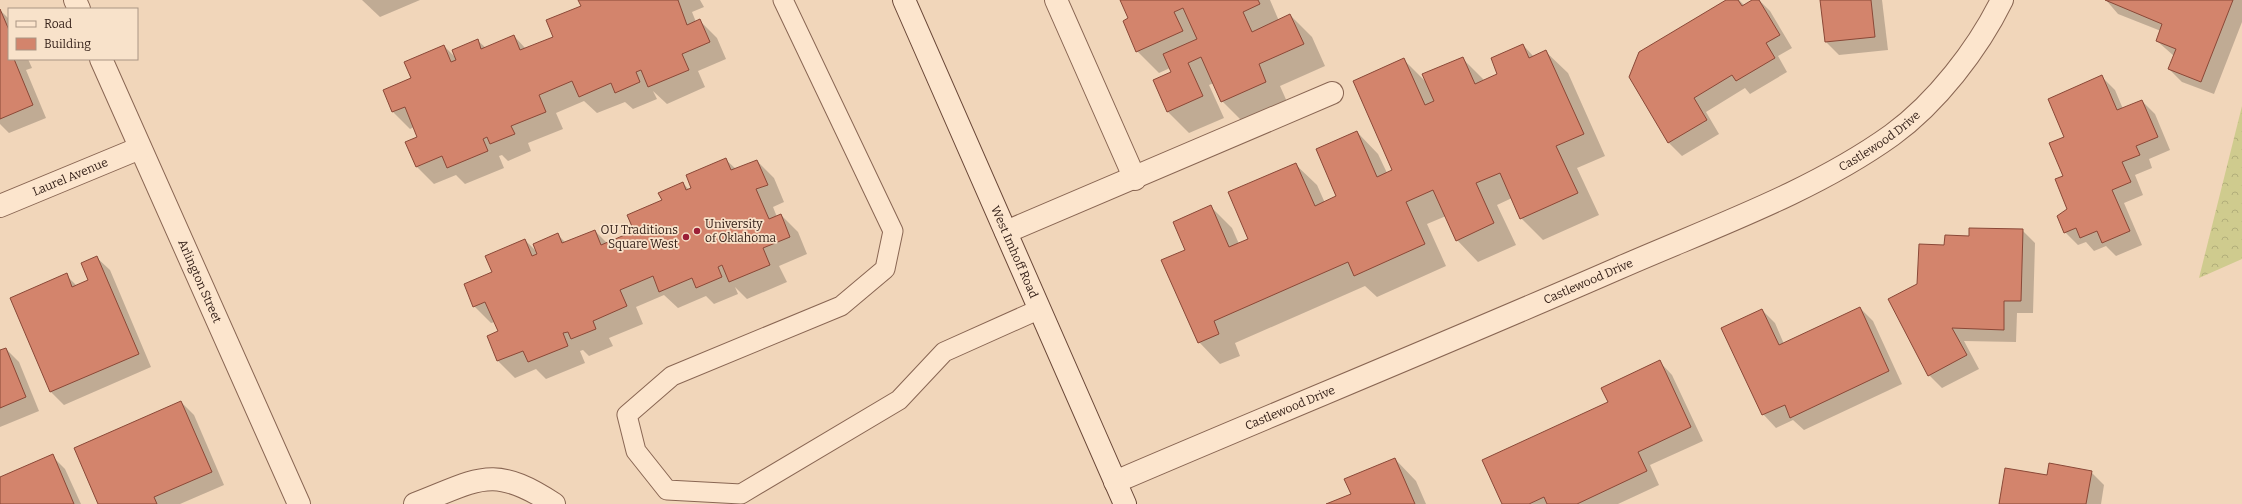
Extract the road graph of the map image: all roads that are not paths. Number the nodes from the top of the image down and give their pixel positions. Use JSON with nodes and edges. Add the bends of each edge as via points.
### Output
{"nodes":[{"id":1,"x":783,"y":0,"type":"edge"},
{"id":2,"x":904,"y":0,"type":"edge"},
{"id":3,"x":1056,"y":0,"type":"edge"},
{"id":4,"x":2002,"y":0,"type":"edge"},
{"id":5,"x":101,"y":60,"type":"edge"},
{"id":6,"x":1332,"y":93,"type":"dead end"},
{"id":7,"x":140,"y":148,"type":"junction"},
{"id":8,"x":1135,"y":178,"type":"junction"},
{"id":9,"x":0,"y":206,"type":"edge"},
{"id":10,"x":1006,"y":232,"type":"junction"},
{"id":11,"x":1040,"y":309,"type":"junction"},
{"id":12,"x":1115,"y":482,"type":"junction"},
{"id":13,"x":299,"y":504,"type":"edge"},
{"id":14,"x":415,"y":504,"type":"edge"},
{"id":15,"x":554,"y":504,"type":"edge"},
{"id":16,"x":1126,"y":504,"type":"edge"}],
"edges":[{"from":1,"to":11,"type":"lane","via":[[892,232],[885,269],[841,306],[672,376],[627,415],[636,451],[667,490],[741,494],[898,400],[944,352]]},
{"from":2,"to":10,"type":"street","name":"West Imhoff Road"},
{"from":3,"to":8,"type":"street"},
{"from":4,"to":12,"type":"street","name":"Castlewood Drive","via":[[1980,38],[1928,104],[1892,134],[1822,178],[1497,321]]},
{"from":5,"to":7,"type":"street","name":"Arlington Street"},
{"from":6,"to":8,"type":"street"},
{"from":7,"to":9,"type":"street","name":"Laurel Avenue"},
{"from":7,"to":13,"type":"street","name":"Arlington Street"},
{"from":8,"to":10,"type":"street"},
{"from":10,"to":11,"type":"street","name":"West Imhoff Road"},
{"from":11,"to":12,"type":"street","name":"West Imhoff Road"},
{"from":12,"to":16,"type":"street","name":"West Imhoff Road"},
{"from":14,"to":15,"type":"street","via":[[466,482],[487,479],[507,480],[522,485]]}]}
